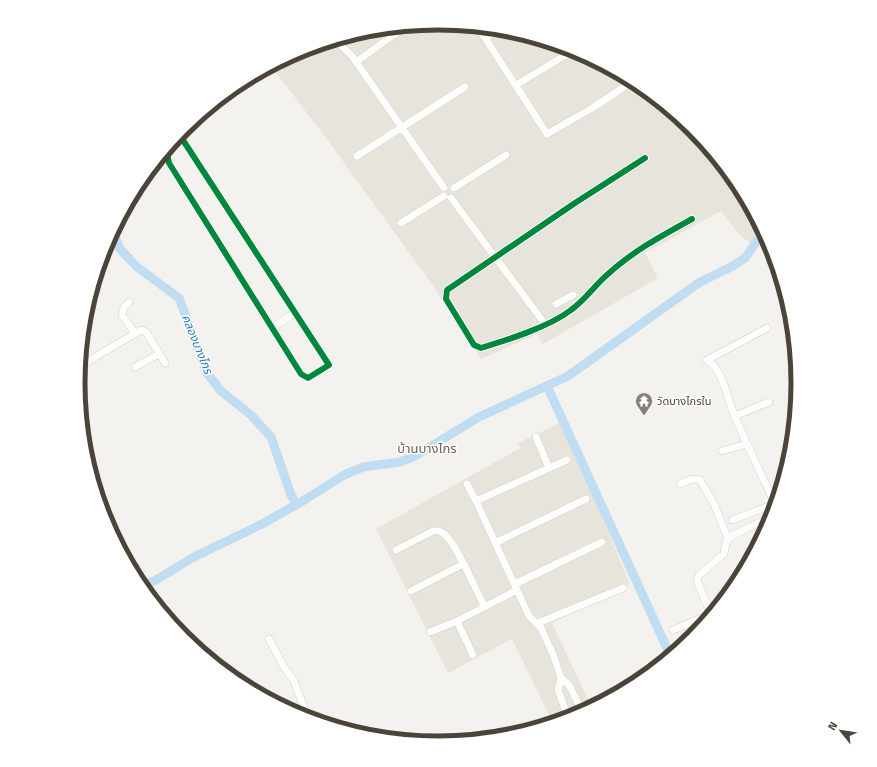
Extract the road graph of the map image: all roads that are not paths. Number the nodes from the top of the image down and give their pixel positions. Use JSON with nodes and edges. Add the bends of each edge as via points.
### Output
{"nodes":[{"id":1,"x":397,"y":33,"type":"edge"},
{"id":2,"x":482,"y":33,"type":"edge"},
{"id":3,"x":491,"y":34,"type":"edge"},
{"id":4,"x":485,"y":38,"type":"junction"},
{"id":5,"x":339,"y":44,"type":"edge"},
{"id":6,"x":567,"y":54,"type":"edge"},
{"id":7,"x":356,"y":62,"type":"junction"},
{"id":8,"x":516,"y":85,"type":"junction"},
{"id":9,"x":627,"y":85,"type":"edge"},
{"id":10,"x":465,"y":87,"type":"dead end"},
{"id":11,"x":401,"y":128,"type":"junction"},
{"id":12,"x":183,"y":140,"type":"edge"},
{"id":13,"x":506,"y":155,"type":"dead end"},
{"id":14,"x":168,"y":156,"type":"edge"},
{"id":15,"x":357,"y":156,"type":"dead end"},
{"id":16,"x":645,"y":158,"type":"dead end"},
{"id":17,"x":446,"y":194,"type":"junction"},
{"id":18,"x":692,"y":219,"type":"dead end"},
{"id":19,"x":401,"y":223,"type":"dead end"},
{"id":20,"x":496,"y":256,"type":"junction"},
{"id":21,"x":129,"y":302,"type":"dead end"},
{"id":22,"x":580,"y":302,"type":"junction"},
{"id":23,"x":556,"y":304,"type":"dead end"},
{"id":24,"x":296,"y":312,"type":"junction"},
{"id":25,"x":545,"y":324,"type":"junction"},
{"id":26,"x":272,"y":328,"type":"junction"},
{"id":27,"x":767,"y":328,"type":"dead end"},
{"id":28,"x":135,"y":333,"type":"junction"},
{"id":29,"x":159,"y":354,"type":"junction"},
{"id":30,"x":86,"y":362,"type":"edge"},
{"id":31,"x":165,"y":363,"type":"dead end"},
{"id":32,"x":136,"y":367,"type":"dead end"},
{"id":33,"x":769,"y":402,"type":"dead end"},
{"id":34,"x":734,"y":416,"type":"junction"},
{"id":35,"x":536,"y":437,"type":"dead end"},
{"id":36,"x":747,"y":444,"type":"junction"},
{"id":37,"x":722,"y":451,"type":"dead end"},
{"id":38,"x":568,"y":460,"type":"dead end"},
{"id":39,"x":549,"y":468,"type":"junction"},
{"id":40,"x":467,"y":484,"type":"dead end"},
{"id":41,"x":680,"y":484,"type":"dead end"},
{"id":42,"x":773,"y":498,"type":"edge"},
{"id":43,"x":586,"y":499,"type":"dead end"},
{"id":44,"x":476,"y":501,"type":"junction"},
{"id":45,"x":769,"y":507,"type":"edge"},
{"id":46,"x":732,"y":520,"type":"dead end"},
{"id":47,"x":764,"y":520,"type":"edge"},
{"id":48,"x":728,"y":539,"type":"junction"},
{"id":49,"x":602,"y":542,"type":"dead end"},
{"id":50,"x":495,"y":543,"type":"junction"},
{"id":51,"x":396,"y":550,"type":"dead end"},
{"id":52,"x":463,"y":564,"type":"junction"},
{"id":53,"x":516,"y":587,"type":"junction"},
{"id":54,"x":623,"y":588,"type":"dead end"},
{"id":55,"x":411,"y":591,"type":"dead end"},
{"id":56,"x":484,"y":606,"type":"junction"},
{"id":57,"x":709,"y":611,"type":"edge"},
{"id":58,"x":703,"y":618,"type":"edge"},
{"id":59,"x":457,"y":621,"type":"junction"},
{"id":60,"x":538,"y":623,"type":"junction"},
{"id":61,"x":673,"y":630,"type":"dead end"},
{"id":62,"x":430,"y":632,"type":"dead end"},
{"id":63,"x":270,"y":638,"type":"dead end"},
{"id":64,"x":473,"y":655,"type":"dead end"},
{"id":65,"x":561,"y":678,"type":"junction"},
{"id":66,"x":580,"y":707,"type":"edge"},
{"id":67,"x":305,"y":711,"type":"edge"},
{"id":68,"x":567,"y":713,"type":"edge"}],
"edges":[{"from":1,"to":7,"type":"street"},
{"from":2,"to":4,"type":"street"},
{"from":3,"to":4,"type":"street"},
{"from":4,"to":8,"type":"street"},
{"from":5,"to":7,"type":"street"},
{"from":6,"to":8,"type":"street"},
{"from":7,"to":11,"type":"street"},
{"from":8,"to":9,"type":"street","via":[[547,134]]},
{"from":10,"to":11,"type":"street"},
{"from":11,"to":15,"type":"street"},
{"from":11,"to":17,"type":"street"},
{"from":12,"to":24,"type":"street"},
{"from":13,"to":17,"type":"street","via":[[454,188],[449,186]]},
{"from":14,"to":26,"type":"street","via":[[169,163]]},
{"from":16,"to":20,"type":"street"},
{"from":17,"to":19,"type":"street"},
{"from":17,"to":20,"type":"street"},
{"from":18,"to":22,"type":"street","via":[[640,248],[608,273]]},
{"from":20,"to":25,"type":"street"},
{"from":20,"to":25,"type":"street","via":[[447,290],[446,294],[448,303],[474,345],[481,348]]},
{"from":21,"to":28,"type":"street","via":[[124,307],[122,315]]},
{"from":22,"to":23,"type":"street","via":[[570,292]]},
{"from":22,"to":25,"type":"street","via":[[567,313]]},
{"from":24,"to":26,"type":"street"},
{"from":24,"to":26,"type":"street","via":[[329,364],[308,378],[301,374]]},
{"from":27,"to":34,"type":"street","via":[[707,360],[722,381]]},
{"from":28,"to":29,"type":"street","via":[[143,330]]},
{"from":28,"to":30,"type":"street"},
{"from":29,"to":31,"type":"street"},
{"from":29,"to":32,"type":"street"},
{"from":33,"to":34,"type":"street"},
{"from":34,"to":36,"type":"street"},
{"from":35,"to":39,"type":"street"},
{"from":36,"to":37,"type":"street"},
{"from":36,"to":42,"type":"street"},
{"from":38,"to":39,"type":"street"},
{"from":39,"to":44,"type":"street"},
{"from":40,"to":44,"type":"street"},
{"from":41,"to":48,"type":"street","via":[[700,480],[714,504]]},
{"from":43,"to":50,"type":"street"},
{"from":44,"to":50,"type":"street"},
{"from":45,"to":46,"type":"street"},
{"from":47,"to":48,"type":"street"},
{"from":48,"to":57,"type":"street","via":[[724,554],[704,569],[697,581]]},
{"from":49,"to":53,"type":"street"},
{"from":50,"to":53,"type":"street"},
{"from":51,"to":52,"type":"street","via":[[436,530],[447,536]]},
{"from":52,"to":55,"type":"street"},
{"from":52,"to":56,"type":"street"},
{"from":53,"to":56,"type":"street"},
{"from":53,"to":60,"type":"street","via":[[529,616]]},
{"from":54,"to":60,"type":"street"},
{"from":56,"to":59,"type":"street"},
{"from":58,"to":61,"type":"street"},
{"from":59,"to":62,"type":"street"},
{"from":59,"to":64,"type":"street"},
{"from":60,"to":65,"type":"street"},
{"from":63,"to":67,"type":"street","via":[[294,681]]},
{"from":65,"to":66,"type":"street","via":[[569,685]]},
{"from":65,"to":68,"type":"street","via":[[558,690]]}]}
